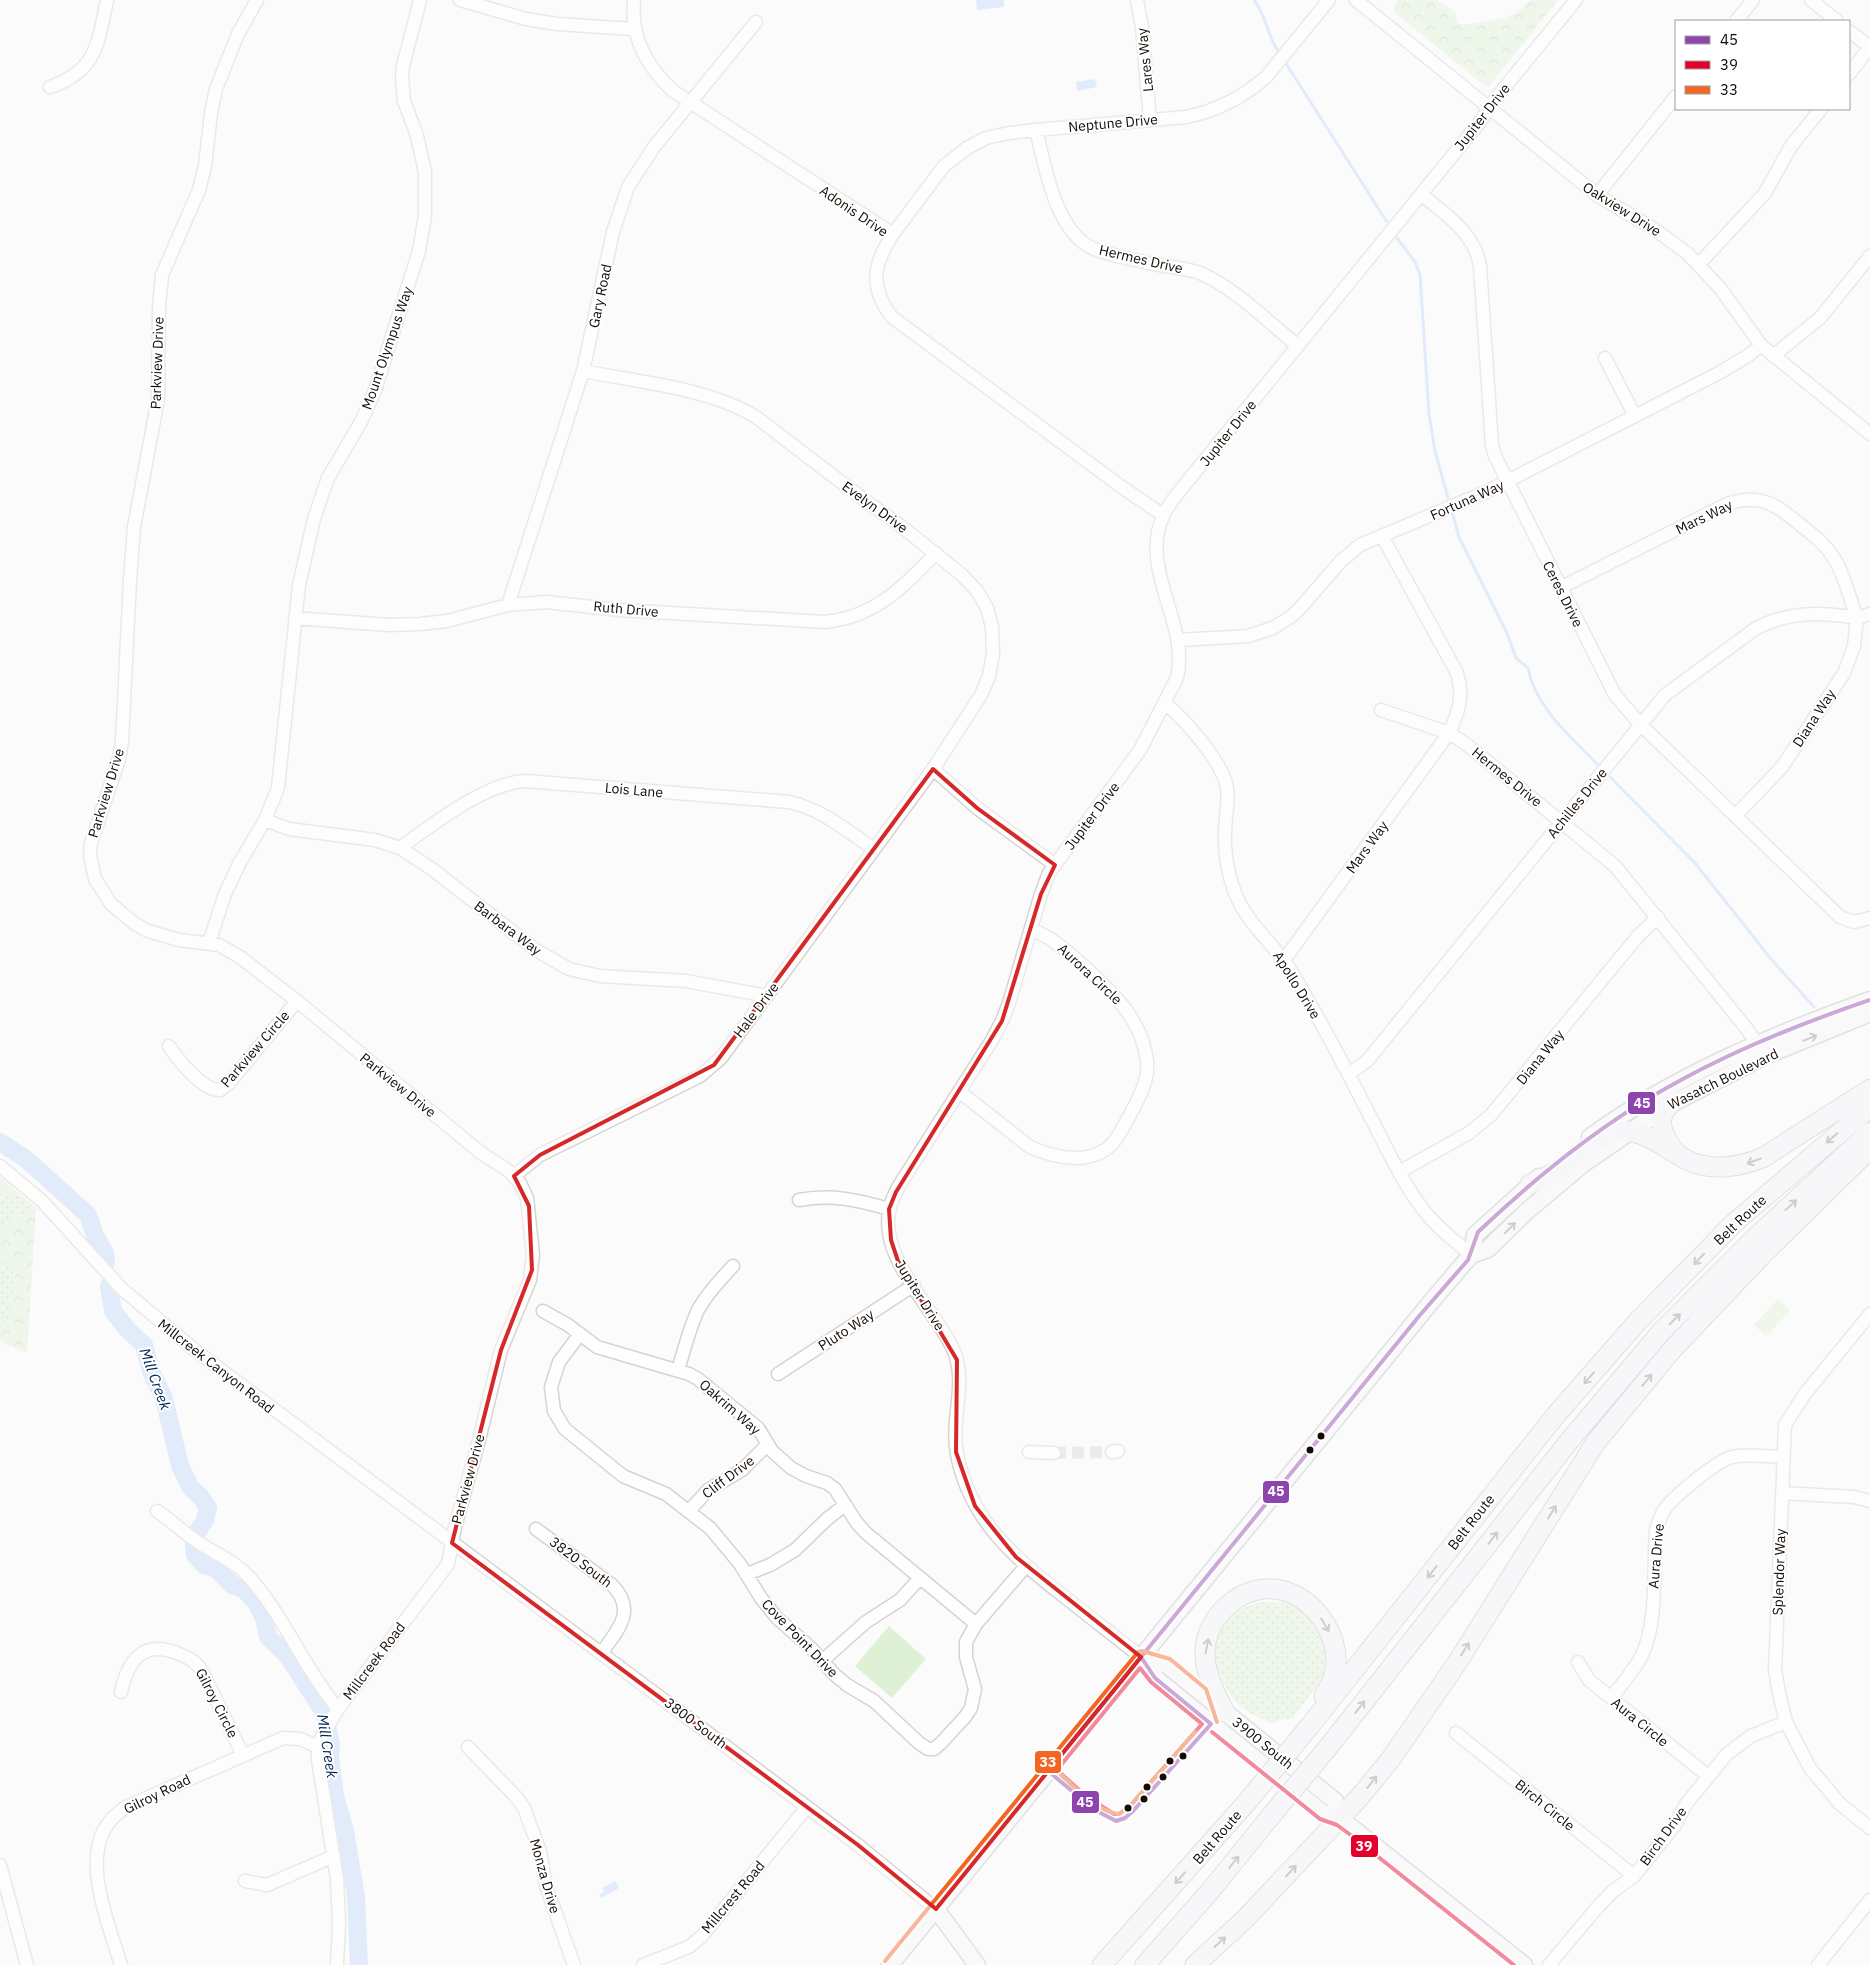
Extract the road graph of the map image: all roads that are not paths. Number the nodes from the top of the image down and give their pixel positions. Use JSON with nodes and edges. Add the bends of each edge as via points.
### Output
{"nodes":[{"id":1,"x":107,"y":0,"type":"edge"},
{"id":2,"x":257,"y":0,"type":"edge"},
{"id":3,"x":420,"y":0,"type":"edge"},
{"id":4,"x":460,"y":0,"type":"edge"},
{"id":5,"x":634,"y":0,"type":"edge"},
{"id":6,"x":1137,"y":0,"type":"edge"},
{"id":7,"x":1329,"y":0,"type":"edge"},
{"id":8,"x":1356,"y":0,"type":"edge"},
{"id":9,"x":1576,"y":0,"type":"edge"},
{"id":10,"x":1753,"y":0,"type":"edge"},
{"id":11,"x":1811,"y":0,"type":"edge"},
{"id":12,"x":1737,"y":20,"type":"edge"},
{"id":13,"x":1836,"y":20,"type":"edge"},
{"id":14,"x":756,"y":22,"type":"dead end"},
{"id":15,"x":634,"y":29,"type":"junction"},
{"id":16,"x":1850,"y":32,"type":"edge"},
{"id":17,"x":1870,"y":47,"type":"edge"},
{"id":18,"x":1850,"y":73,"type":"edge"},
{"id":19,"x":50,"y":87,"type":"dead end"},
{"id":20,"x":1675,"y":97,"type":"edge"},
{"id":21,"x":690,"y":103,"type":"junction"},
{"id":22,"x":1489,"y":108,"type":"junction"},
{"id":23,"x":1820,"y":110,"type":"edge"},
{"id":24,"x":1150,"y":120,"type":"junction"},
{"id":25,"x":1036,"y":130,"type":"junction"},
{"id":26,"x":1421,"y":194,"type":"junction"},
{"id":27,"x":1597,"y":195,"type":"junction"},
{"id":28,"x":893,"y":234,"type":"junction"},
{"id":29,"x":1870,"y":256,"type":"edge"},
{"id":30,"x":1699,"y":264,"type":"junction"},
{"id":31,"x":1762,"y":345,"type":"junction"},
{"id":32,"x":1298,"y":346,"type":"junction"},
{"id":33,"x":1773,"y":356,"type":"junction"},
{"id":34,"x":1605,"y":358,"type":"dead end"},
{"id":35,"x":583,"y":371,"type":"junction"},
{"id":36,"x":1635,"y":416,"type":"junction"},
{"id":37,"x":1870,"y":434,"type":"edge"},
{"id":38,"x":1506,"y":482,"type":"junction"},
{"id":39,"x":1163,"y":515,"type":"junction"},
{"id":40,"x":1382,"y":536,"type":"junction"},
{"id":41,"x":936,"y":553,"type":"junction"},
{"id":42,"x":1560,"y":588,"type":"junction"},
{"id":43,"x":508,"y":605,"type":"junction"},
{"id":44,"x":1870,"y":614,"type":"edge"},
{"id":45,"x":295,"y":618,"type":"junction"},
{"id":46,"x":1857,"y":618,"type":"junction"},
{"id":47,"x":1178,"y":640,"type":"junction"},
{"id":48,"x":1165,"y":703,"type":"junction"},
{"id":49,"x":1381,"y":710,"type":"dead end"},
{"id":50,"x":1640,"y":724,"type":"junction"},
{"id":51,"x":1449,"y":733,"type":"junction"},
{"id":52,"x":933,"y":770,"type":"junction"},
{"id":53,"x":1736,"y":815,"type":"junction"},
{"id":54,"x":265,"y":820,"type":"junction"},
{"id":55,"x":1562,"y":821,"type":"junction"},
{"id":56,"x":400,"y":848,"type":"junction"},
{"id":57,"x":874,"y":849,"type":"junction"},
{"id":58,"x":1055,"y":865,"type":"junction"},
{"id":59,"x":1658,"y":917,"type":"junction"},
{"id":60,"x":1870,"y":918,"type":"edge"},
{"id":61,"x":1031,"y":929,"type":"junction"},
{"id":62,"x":209,"y":943,"type":"junction"},
{"id":63,"x":1284,"y":960,"type":"junction"},
{"id":64,"x":767,"y":996,"type":"junction"},
{"id":65,"x":1870,"y":1000,"type":"edge"},
{"id":66,"x":297,"y":1001,"type":"junction"},
{"id":67,"x":1870,"y":1013,"type":"edge"},
{"id":68,"x":169,"y":1046,"type":"dead end"},
{"id":69,"x":1761,"y":1050,"type":"junction"},
{"id":70,"x":1349,"y":1074,"type":"junction"},
{"id":71,"x":1870,"y":1089,"type":"edge"},
{"id":72,"x":960,"y":1092,"type":"junction"},
{"id":73,"x":1671,"y":1104,"type":"junction"},
{"id":74,"x":1870,"y":1107,"type":"edge"},
{"id":75,"x":1628,"y":1132,"type":"junction"},
{"id":76,"x":1870,"y":1132,"type":"edge"},
{"id":77,"x":1870,"y":1149,"type":"edge"},
{"id":78,"x":1680,"y":1156,"type":"junction"},
{"id":79,"x":0,"y":1166,"type":"edge"},
{"id":80,"x":1399,"y":1172,"type":"junction"},
{"id":81,"x":514,"y":1176,"type":"junction"},
{"id":82,"x":1530,"y":1184,"type":"junction"},
{"id":83,"x":799,"y":1200,"type":"dead end"},
{"id":84,"x":890,"y":1209,"type":"junction"},
{"id":85,"x":1471,"y":1255,"type":"junction"},
{"id":86,"x":733,"y":1266,"type":"dead end"},
{"id":87,"x":914,"y":1286,"type":"junction"},
{"id":88,"x":543,"y":1311,"type":"dead end"},
{"id":89,"x":1870,"y":1314,"type":"edge"},
{"id":90,"x":580,"y":1334,"type":"junction"},
{"id":91,"x":678,"y":1370,"type":"junction"},
{"id":92,"x":778,"y":1374,"type":"dead end"},
{"id":93,"x":768,"y":1444,"type":"junction"},
{"id":94,"x":1030,"y":1452,"type":"dead end"},
{"id":95,"x":1054,"y":1453,"type":"tunnel mouth"},
{"id":96,"x":1783,"y":1457,"type":"junction"},
{"id":97,"x":1782,"y":1493,"type":"junction"},
{"id":98,"x":1870,"y":1500,"type":"edge"},
{"id":99,"x":845,"y":1505,"type":"junction"},
{"id":100,"x":157,"y":1511,"type":"dead end"},
{"id":101,"x":689,"y":1511,"type":"junction"},
{"id":102,"x":536,"y":1528,"type":"dead end"},
{"id":103,"x":452,"y":1544,"type":"junction"},
{"id":104,"x":1026,"y":1566,"type":"junction"},
{"id":105,"x":747,"y":1574,"type":"junction"},
{"id":106,"x":920,"y":1578,"type":"junction"},
{"id":107,"x":976,"y":1624,"type":"junction"},
{"id":108,"x":602,"y":1652,"type":"junction"},
{"id":109,"x":1141,"y":1657,"type":"junction"},
{"id":110,"x":822,"y":1662,"type":"junction"},
{"id":111,"x":1578,"y":1662,"type":"dead end"},
{"id":112,"x":121,"y":1692,"type":"dead end"},
{"id":113,"x":1611,"y":1698,"type":"junction"},
{"id":114,"x":1225,"y":1712,"type":"junction"},
{"id":115,"x":335,"y":1713,"type":"junction"},
{"id":116,"x":1786,"y":1722,"type":"junction"},
{"id":117,"x":1309,"y":1727,"type":"junction"},
{"id":118,"x":1456,"y":1733,"type":"dead end"},
{"id":119,"x":318,"y":1747,"type":"junction"},
{"id":120,"x":468,"y":1747,"type":"dead end"},
{"id":121,"x":243,"y":1755,"type":"junction"},
{"id":122,"x":1708,"y":1776,"type":"junction"},
{"id":123,"x":808,"y":1808,"type":"junction"},
{"id":124,"x":1340,"y":1819,"type":"junction"},
{"id":125,"x":1870,"y":1828,"type":"edge"},
{"id":126,"x":334,"y":1856,"type":"junction"},
{"id":127,"x":0,"y":1865,"type":"edge"},
{"id":128,"x":1634,"y":1876,"type":"junction"},
{"id":129,"x":245,"y":1881,"type":"dead end"},
{"id":130,"x":3,"y":1887,"type":"edge"},
{"id":131,"x":1870,"y":1900,"type":"edge"},
{"id":132,"x":936,"y":1909,"type":"junction"},
{"id":133,"x":27,"y":1965,"type":"edge"},
{"id":134,"x":122,"y":1965,"type":"edge"},
{"id":135,"x":337,"y":1965,"type":"edge"},
{"id":136,"x":574,"y":1965,"type":"edge"},
{"id":137,"x":642,"y":1965,"type":"edge"},
{"id":138,"x":890,"y":1965,"type":"edge"},
{"id":139,"x":977,"y":1965,"type":"edge"},
{"id":140,"x":1102,"y":1965,"type":"edge"},
{"id":141,"x":1145,"y":1965,"type":"edge"},
{"id":142,"x":1195,"y":1965,"type":"edge"},
{"id":143,"x":1524,"y":1965,"type":"edge"},
{"id":144,"x":1549,"y":1965,"type":"edge"},
{"id":145,"x":1818,"y":1965,"type":"edge"}],
"edges":[{"from":1,"to":19,"type":"street","via":[[93,55],[77,74]]},
{"from":2,"to":62,"type":"street","name":"Parkview Drive","via":[[238,34],[216,90],[199,190],[162,275],[158,399],[138,504],[131,562],[122,742],[90,855],[102,893],[135,924],[161,936]]},
{"from":3,"to":45,"type":"street","name":"Mount Olympus Way","via":[[402,78],[404,101],[417,136],[425,172],[425,216],[419,251],[375,390],[362,420],[328,478],[314,520]]},
{"from":4,"to":15,"type":"street","via":[[556,24]]},
{"from":5,"to":15,"type":"street","name":"Adonis Drive"},
{"from":6,"to":24,"type":"street","name":"Lares Way"},
{"from":7,"to":24,"type":"street","name":"Neptune Drive","via":[[1276,66],[1242,96],[1198,114]]},
{"from":8,"to":22,"type":"street","name":"Oakview Drive"},
{"from":9,"to":22,"type":"street","name":"Jupiter Drive"},
{"from":10,"to":12,"type":"street"},
{"from":11,"to":13,"type":"street"},
{"from":14,"to":21,"type":"street","name":"Gary Road"},
{"from":15,"to":21,"type":"street","name":"Adonis Drive","via":[[655,72],[672,91]]},
{"from":16,"to":17,"type":"street"},
{"from":17,"to":18,"type":"street"},
{"from":20,"to":27,"type":"street"},
{"from":21,"to":28,"type":"street","name":"Adonis Drive"},
{"from":21,"to":35,"type":"street","name":"Gary Road","via":[[635,173],[622,202]]},
{"from":22,"to":26,"type":"street","name":"Jupiter Drive"},
{"from":22,"to":27,"type":"street","name":"Oakview Drive"},
{"from":23,"to":30,"type":"street","via":[[1792,146],[1765,193]]},
{"from":24,"to":25,"type":"street","name":"Neptune Drive"},
{"from":25,"to":28,"type":"street","name":"Neptune Drive","via":[[986,138],[958,154],[937,174]]},
{"from":25,"to":32,"type":"street","name":"Hermes Drive","via":[[1056,199],[1068,225],[1082,241],[1103,252],[1191,270],[1210,278],[1235,294]]},
{"from":26,"to":32,"type":"street","name":"Jupiter Drive"},
{"from":26,"to":38,"type":"street","name":"Ceres Drive","via":[[1466,232],[1478,257],[1492,445]]},
{"from":27,"to":30,"type":"street","name":"Oakview Drive","via":[[1666,236]]},
{"from":28,"to":39,"type":"street","name":"Adonis Drive","via":[[878,260],[876,279],[880,297],[892,317]]},
{"from":29,"to":33,"type":"street","via":[[1820,318]]},
{"from":30,"to":31,"type":"street","name":"Oakview Drive","via":[[1729,298]]},
{"from":31,"to":33,"type":"street","name":"Oakview Drive"},
{"from":31,"to":36,"type":"street","name":"Fortuna Way","via":[[1719,373]]},
{"from":32,"to":39,"type":"street","name":"Jupiter Drive"},
{"from":33,"to":37,"type":"street","name":"Oakview Drive"},
{"from":34,"to":36,"type":"street"},
{"from":35,"to":41,"type":"street","name":"Evelyn Drive","via":[[704,395],[747,412]]},
{"from":35,"to":43,"type":"street","name":"Gary Road"},
{"from":36,"to":38,"type":"street","name":"Fortuna Way"},
{"from":38,"to":40,"type":"street","name":"Fortuna Way"},
{"from":38,"to":42,"type":"street","name":"Ceres Drive"},
{"from":39,"to":47,"type":"street","name":"Jupiter Drive","via":[[1157,560]]},
{"from":40,"to":47,"type":"street","name":"Fortuna Way","via":[[1346,555],[1301,608],[1273,628],[1248,636]]},
{"from":40,"to":51,"type":"street","via":[[1457,673],[1460,702]]},
{"from":41,"to":43,"type":"street","name":"Ruth Drive","via":[[894,594],[863,613],[837,621],[802,622],[620,610],[561,602]]},
{"from":41,"to":52,"type":"street","name":"Evelyn Drive","via":[[980,595],[990,617],[994,641],[988,676],[980,695]]},
{"from":42,"to":46,"type":"street","name":"Mars Way","via":[[1727,504],[1751,499],[1778,507],[1822,542],[1837,564]]},
{"from":42,"to":50,"type":"street","name":"Ceres Drive","via":[[1615,695]]},
{"from":43,"to":45,"type":"street","name":"Ruth Drive","via":[[447,621],[412,625]]},
{"from":44,"to":46,"type":"street"},
{"from":45,"to":54,"type":"street","name":"Mount Olympus Way","via":[[279,780]]},
{"from":46,"to":50,"type":"street","name":"Achilles Drive","via":[[1804,614],[1778,618],[1762,625],[1673,688]]},
{"from":46,"to":53,"type":"street","name":"Diana Way","via":[[1854,646],[1844,673],[1782,767]]},
{"from":47,"to":48,"type":"street","name":"Jupiter Drive","via":[[1180,667]]},
{"from":48,"to":58,"type":"street","name":"Jupiter Drive","via":[[1140,750]]},
{"from":48,"to":63,"type":"street","name":"Apollo Drive","via":[[1198,738],[1224,776],[1227,794],[1225,854],[1232,884],[1250,920]]},
{"from":49,"to":51,"type":"street","name":"Hermes Drive"},
{"from":50,"to":53,"type":"street","name":"Ceres Drive"},
{"from":50,"to":55,"type":"street","name":"Achilles Drive"},
{"from":51,"to":55,"type":"street","name":"Hermes Drive"},
{"from":51,"to":63,"type":"street","name":"Mars Way"},
{"from":52,"to":57,"type":"street","name":"Hale Drive"},
{"from":52,"to":58,"type":"street","via":[[977,808]]},
{"from":53,"to":60,"type":"street","name":"Ceres Drive","via":[[1840,916],[1850,922]]},
{"from":54,"to":56,"type":"street","name":"Barbara Way","via":[[288,829],[375,840]]},
{"from":54,"to":62,"type":"street","name":"Mount Olympus Way","via":[[224,894]]},
{"from":55,"to":59,"type":"street","name":"Hermes Drive","via":[[1615,866]]},
{"from":55,"to":70,"type":"street","name":"Achilles Drive","via":[[1367,1061]]},
{"from":56,"to":57,"type":"street","name":"Lois Lane","via":[[489,790],[525,781],[789,802],[822,814]]},
{"from":56,"to":64,"type":"street","name":"Barbara Way","via":[[536,950],[569,969],[600,976],[686,981]]},
{"from":57,"to":64,"type":"street","name":"Hale Drive"},
{"from":58,"to":61,"type":"street","name":"Jupiter Drive","via":[[1045,882]]},
{"from":59,"to":69,"type":"street","name":"Hermes Drive"},
{"from":59,"to":80,"type":"street","name":"Diana Way","via":[[1638,936],[1491,1115],[1468,1133]]},
{"from":61,"to":72,"type":"street","name":"Jupiter Drive","via":[[1002,1021]]},
{"from":61,"to":72,"type":"street","name":"Aurora Circle","via":[[1061,945],[1126,1008],[1140,1035],[1147,1061],[1140,1094],[1112,1143],[1095,1154],[1074,1158],[1043,1153],[1030,1147]]},
{"from":62,"to":66,"type":"street","name":"Parkview Drive","via":[[240,957]]},
{"from":63,"to":70,"type":"street","name":"Apollo Drive"},
{"from":64,"to":81,"type":"street","name":"Hale Drive","via":[[721,1058],[707,1071],[540,1155]]},
{"from":65,"to":69,"type":"main road","name":"Wasatch Boulevard"},
{"from":66,"to":68,"type":"street","name":"Parkview Circle","via":[[220,1090],[209,1087],[184,1067]]},
{"from":66,"to":81,"type":"street","name":"Parkview Drive","via":[[481,1153]]},
{"from":69,"to":67,"type":"main road","name":"Wasatch Boulevard","one_way":true},
{"from":69,"to":73,"type":"main road","name":"Wasatch Boulevard"},
{"from":69,"to":82,"type":"main road","name":"Wasatch Boulevard","via":[[1682,1079],[1617,1118]]},
{"from":70,"to":80,"type":"street","name":"Apollo Drive"},
{"from":71,"to":78,"type":"highway","one_way":true,"via":[[1756,1160],[1720,1167]]},
{"from":72,"to":84,"type":"street","name":"Jupiter Drive","via":[[907,1173]]},
{"from":73,"to":75,"type":"main road","name":"Wasatch Boulevard"},
{"from":73,"to":78,"type":"highway","via":[[1663,1111],[1661,1124],[1667,1140]]},
{"from":74,"to":117,"type":"highway","name":"Belt Route","one_way":true,"via":[[1734,1223],[1638,1321],[1555,1416]]},
{"from":75,"to":78,"type":"highway","via":[[1655,1140]]},
{"from":75,"to":82,"type":"highway","via":[[1607,1135],[1557,1171]]},
{"from":85,"to":75,"type":"main road","name":"Wasatch Boulevard","one_way":true,"via":[[1488,1250],[1556,1187]]},
{"from":141,"to":76,"type":"highway","name":"Belt Route","one_way":true,"bridge":true,"via":[[1330,1745],[1570,1440],[1661,1332]]},
{"from":124,"to":77,"type":"highway","one_way":true,"via":[[1390,1760],[1452,1671],[1596,1442],[1671,1351],[1764,1253]]},
{"from":79,"to":103,"type":"street","name":"Millcreek Canyon Road","via":[[42,1201],[108,1275],[152,1316],[230,1379]]},
{"from":80,"to":85,"type":"street","name":"Apollo Drive","via":[[1429,1218]]},
{"from":81,"to":103,"type":"street","name":"Parkview Drive","via":[[524,1190],[529,1206],[534,1254],[532,1270],[501,1350]]},
{"from":82,"to":85,"type":"main road","name":"Wasatch Boulevard","via":[[1475,1235]]},
{"from":83,"to":84,"type":"street","via":[[834,1197]]},
{"from":84,"to":87,"type":"street","name":"Jupiter Drive","via":[[890,1240],[898,1261]]},
{"from":85,"to":109,"type":"main road","name":"Wasatch Boulevard"},
{"from":86,"to":91,"type":"street","via":[[699,1310]]},
{"from":87,"to":92,"type":"street","name":"Pluto Way"},
{"from":87,"to":104,"type":"street","name":"Jupiter Drive","via":[[957,1360],[959,1388],[955,1436],[960,1472],[967,1491],[992,1530]]},
{"from":88,"to":90,"type":"street","name":"Oakrim Way"},
{"from":89,"to":96,"type":"street","name":"Splendor Way","via":[[1792,1412],[1785,1425]]},
{"from":90,"to":91,"type":"street","name":"Oakrim Way","via":[[606,1350]]},
{"from":90,"to":101,"type":"street","name":"Cove Point Drive","via":[[559,1362],[553,1378],[551,1395],[560,1423],[623,1476],[660,1491]]},
{"from":91,"to":93,"type":"street","name":"Oakrim Way","via":[[698,1379],[728,1403],[758,1428]]},
{"from":93,"to":99,"type":"street","name":"Oakrim Way","via":[[776,1456],[796,1471],[832,1486]]},
{"from":93,"to":101,"type":"street","name":"Cliff Drive","via":[[742,1470],[708,1490]]},
{"from":94,"to":95,"type":"street"},
{"from":96,"to":97,"type":"street","name":"Splendor Way"},
{"from":96,"to":113,"type":"street","name":"Aura Drive","via":[[1744,1456],[1724,1460],[1667,1506],[1656,1530],[1648,1640],[1634,1669]]},
{"from":97,"to":98,"type":"street"},
{"from":97,"to":116,"type":"street","name":"Splendor Way","via":[[1776,1670]]},
{"from":99,"to":105,"type":"street","via":[[795,1550]]},
{"from":99,"to":106,"type":"street","name":"Oakrim Way","via":[[866,1534]]},
{"from":100,"to":115,"type":"street","via":[[250,1577],[289,1631]]},
{"from":101,"to":105,"type":"street","name":"Cove Point Drive","via":[[714,1532]]},
{"from":102,"to":108,"type":"street","name":"3820 South","via":[[612,1585],[621,1596],[624,1617]]},
{"from":103,"to":108,"type":"street","name":"3800 South"},
{"from":103,"to":115,"type":"street","name":"Millcreek Road","via":[[448,1564]]},
{"from":104,"to":107,"type":"street","name":"Cove Point Drive"},
{"from":104,"to":109,"type":"street","name":"Jupiter Drive"},
{"from":105,"to":110,"type":"street","name":"Cove Point Drive","via":[[777,1618]]},
{"from":106,"to":107,"type":"street","name":"Oakrim Way"},
{"from":106,"to":110,"type":"street","via":[[900,1600],[866,1622]]},
{"from":107,"to":110,"type":"street","name":"Cove Point Drive","via":[[966,1642],[965,1652],[975,1689],[973,1702],[965,1717],[934,1749],[919,1743],[884,1709]]},
{"from":108,"to":123,"type":"street","name":"3800 South"},
{"from":109,"to":114,"type":"main road","name":"3900 South","via":[[1167,1665]]},
{"from":109,"to":124,"type":"main road","name":"3900 South","via":[[1169,1690],[1324,1814]]},
{"from":109,"to":132,"type":"main road","name":"Wasatch Boulevard"},
{"from":111,"to":113,"type":"street","name":"Aura Circle","via":[[1589,1680]]},
{"from":112,"to":121,"type":"street","name":"Gilroy Circle","via":[[126,1673],[146,1650],[166,1649],[192,1660],[202,1670]]},
{"from":113,"to":122,"type":"street","name":"Aura Circle"},
{"from":114,"to":117,"type":"highway","one_way":true,"via":[[1209,1679],[1205,1653],[1214,1620],[1229,1602],[1247,1594],[1284,1591],[1301,1598],[1317,1611],[1333,1639],[1336,1652],[1334,1676]]},
{"from":114,"to":124,"type":"main road","name":"3900 South","via":[[1335,1801]]},
{"from":115,"to":119,"type":"street","name":"Millcreek Road"},
{"from":116,"to":122,"type":"street","name":"Birch Drive","via":[[1751,1736],[1736,1746]]},
{"from":116,"to":125,"type":"street","name":"Splendor Way","via":[[1810,1768],[1840,1804]]},
{"from":117,"to":140,"type":"highway","name":"Belt Route","one_way":true,"bridge":true},
{"from":118,"to":128,"type":"street","name":"Birch Circle"},
{"from":119,"to":121,"type":"street","name":"Gilroy Road","via":[[302,1739],[283,1738]]},
{"from":119,"to":126,"type":"street","name":"Millcreek Road"},
{"from":120,"to":136,"type":"street","name":"Monza Drive","via":[[524,1808],[540,1851],[546,1886]]},
{"from":121,"to":134,"type":"street","name":"Gilroy Road","via":[[126,1807],[111,1819],[103,1831],[96,1863],[98,1882]]},
{"from":122,"to":128,"type":"street","name":"Birch Drive"},
{"from":123,"to":132,"type":"street","name":"3800 South"},
{"from":123,"to":137,"type":"street","name":"Millcrest Road","via":[[701,1937],[689,1947]]},
{"from":142,"to":124,"type":"highway","one_way":true,"via":[[1245,1919]]},
{"from":124,"to":143,"type":"main road","name":"3900 South"},
{"from":126,"to":129,"type":"street","via":[[268,1885]]},
{"from":126,"to":135,"type":"street","name":"Millcreek Road","via":[[339,1925]]},
{"from":127,"to":130,"type":"street"},
{"from":128,"to":144,"type":"street","name":"Birch Drive","via":[[1613,1891]]},
{"from":130,"to":133,"type":"street"},
{"from":131,"to":145,"type":"street"},
{"from":132,"to":138,"type":"main road","name":"Wasatch Boulevard"},
{"from":132,"to":139,"type":"main road"}]}
